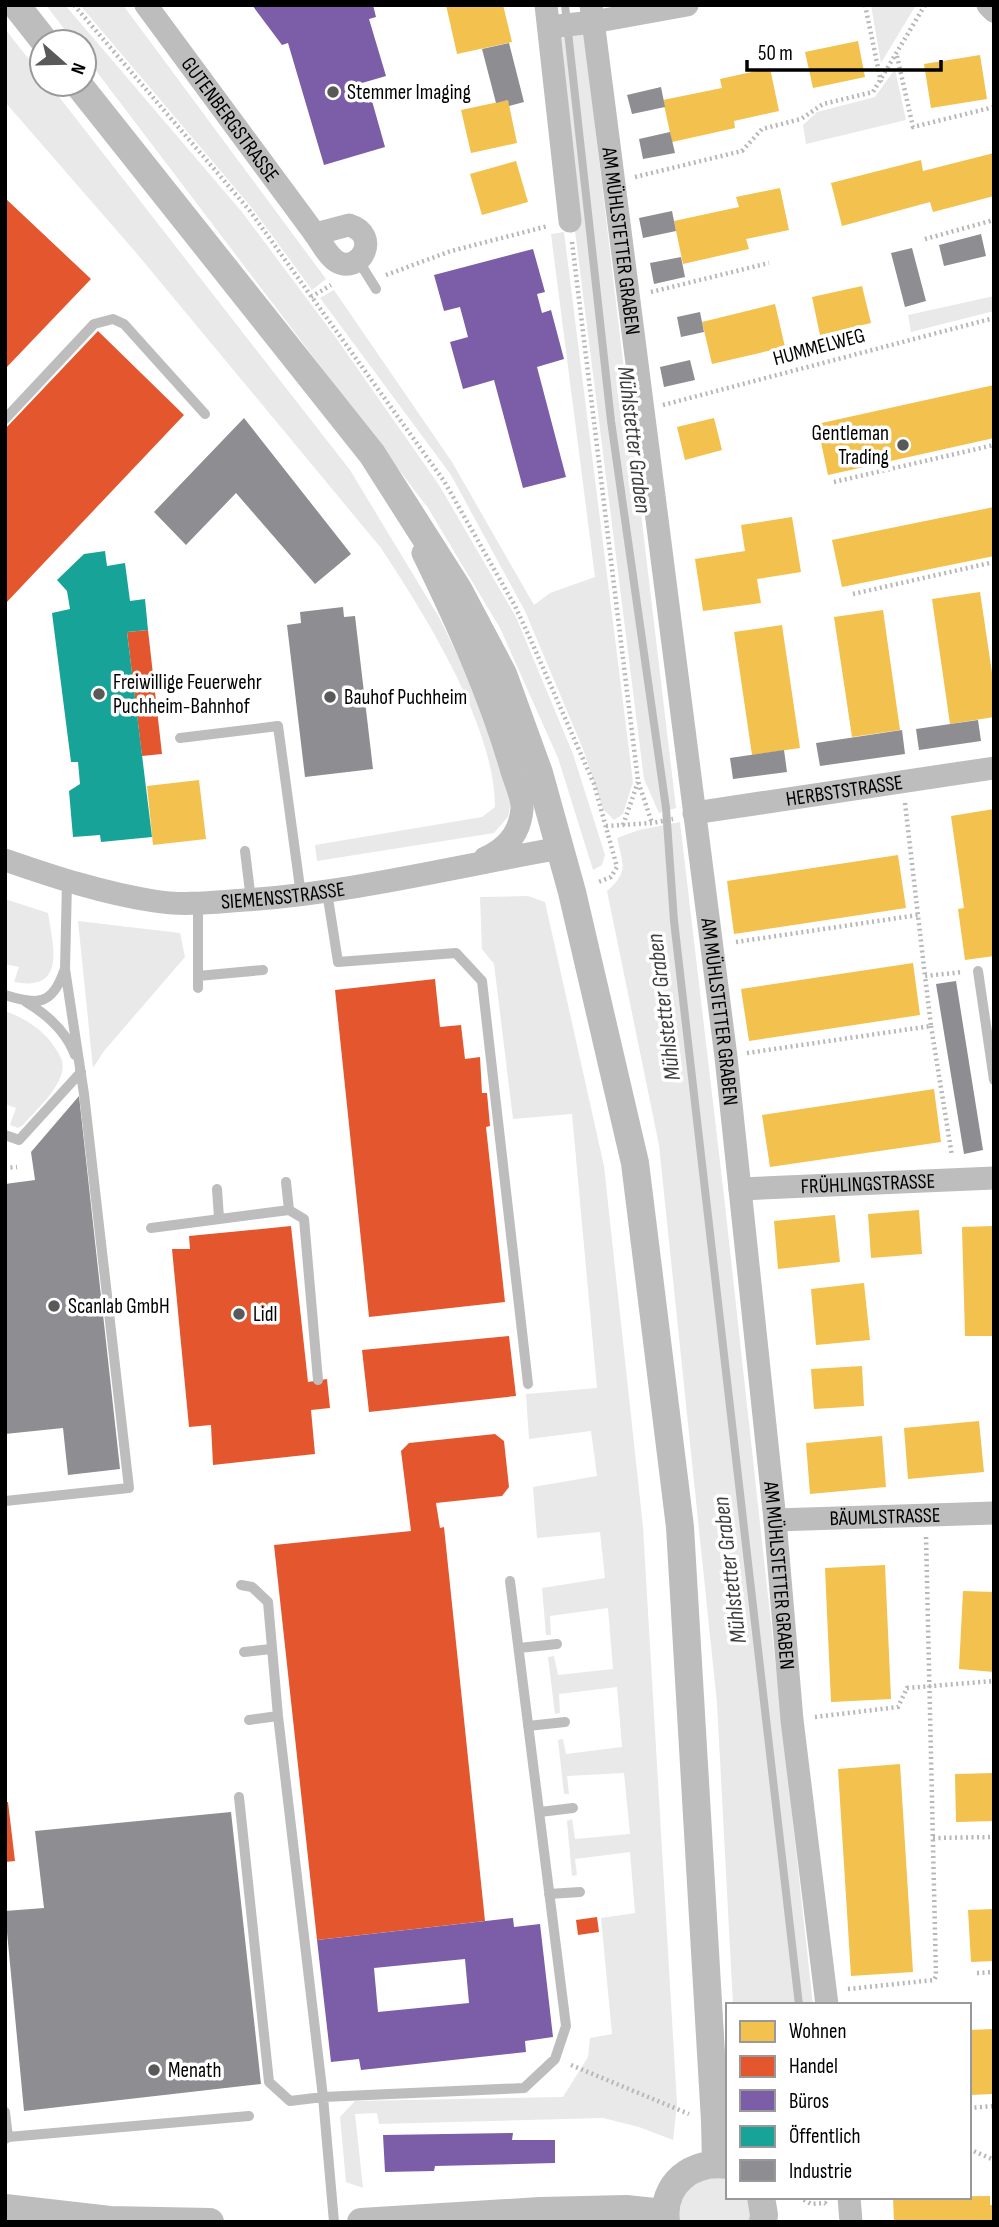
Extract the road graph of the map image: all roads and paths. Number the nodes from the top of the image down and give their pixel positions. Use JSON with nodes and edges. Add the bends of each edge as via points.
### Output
{"nodes":[{"id":1,"x":16,"y":5,"type":"edge"},
{"id":2,"x":74,"y":5,"type":"edge"},
{"id":3,"x":146,"y":5,"type":"edge"},
{"id":4,"x":687,"y":5,"type":"edge"},
{"id":5,"x":865,"y":5,"type":"edge"},
{"id":6,"x":925,"y":5,"type":"edge"},
{"id":7,"x":988,"y":5,"type":"edge"},
{"id":8,"x":994,"y":11,"type":"edge"},
{"id":9,"x":588,"y":17,"type":"edge"},
{"id":10,"x":549,"y":20,"type":"edge"},
{"id":11,"x":34,"y":28,"type":"edge"},
{"id":12,"x":897,"y":55,"type":"junction"},
{"id":13,"x":881,"y":82,"type":"junction"},
{"id":14,"x":89,"y":98,"type":"edge"},
{"id":15,"x":994,"y":107,"type":"edge"},
{"id":16,"x":626,"y":179,"type":"dead end"},
{"id":17,"x":994,"y":220,"type":"edge"},
{"id":18,"x":570,"y":221,"type":"junction"},
{"id":19,"x":315,"y":234,"type":"junction"},
{"id":20,"x":925,"y":239,"type":"dead end"},
{"id":21,"x":358,"y":260,"type":"junction"},
{"id":22,"x":769,"y":263,"type":"dead end"},
{"id":23,"x":339,"y":280,"type":"dead end"},
{"id":24,"x":373,"y":285,"type":"joint"},
{"id":25,"x":640,"y":295,"type":"dead end"},
{"id":26,"x":311,"y":298,"type":"junction"},
{"id":27,"x":994,"y":318,"type":"edge"},
{"id":28,"x":652,"y":407,"type":"dead end"},
{"id":29,"x":205,"y":414,"type":"dead end"},
{"id":30,"x":5,"y":419,"type":"edge"},
{"id":31,"x":994,"y":445,"type":"edge"},
{"id":32,"x":372,"y":454,"type":"junction"},
{"id":33,"x":834,"y":482,"type":"dead end"},
{"id":34,"x":994,"y":562,"type":"edge"},
{"id":35,"x":853,"y":594,"type":"dead end"},
{"id":36,"x":180,"y":738,"type":"dead end"},
{"id":37,"x":994,"y":768,"type":"edge"},
{"id":38,"x":902,"y":781,"type":"junction"},
{"id":39,"x":638,"y":782,"type":"junction"},
{"id":40,"x":694,"y":813,"type":"junction"},
{"id":41,"x":623,"y":825,"type":"junction"},
{"id":42,"x":606,"y":826,"type":"junction"},
{"id":43,"x":561,"y":848,"type":"junction"},
{"id":44,"x":245,"y":851,"type":"dead end"},
{"id":45,"x":5,"y":860,"type":"edge"},
{"id":46,"x":474,"y":863,"type":"junction"},
{"id":47,"x":67,"y":882,"type":"junction"},
{"id":48,"x":327,"y":892,"type":"junction"},
{"id":49,"x":572,"y":892,"type":"junction"},
{"id":50,"x":301,"y":895,"type":"junction"},
{"id":51,"x":251,"y":900,"type":"junction"},
{"id":52,"x":198,"y":903,"type":"junction"},
{"id":53,"x":918,"y":915,"type":"junction"},
{"id":54,"x":712,"y":946,"type":"junction"},
{"id":55,"x":65,"y":969,"type":"junction"},
{"id":56,"x":263,"y":970,"type":"dead end"},
{"id":57,"x":978,"y":971,"type":"joint"},
{"id":58,"x":198,"y":976,"type":"junction"},
{"id":59,"x":925,"y":976,"type":"junction"},
{"id":60,"x":198,"y":988,"type":"dead end"},
{"id":61,"x":5,"y":995,"type":"edge"},
{"id":62,"x":26,"y":1002,"type":"junction"},
{"id":63,"x":931,"y":1026,"type":"junction"},
{"id":64,"x":726,"y":1056,"type":"junction"},
{"id":65,"x":81,"y":1072,"type":"junction"},
{"id":66,"x":994,"y":1080,"type":"edge"},
{"id":67,"x":5,"y":1135,"type":"edge"},
{"id":68,"x":17,"y":1167,"type":"dead end"},
{"id":69,"x":5,"y":1168,"type":"edge"},
{"id":70,"x":994,"y":1178,"type":"edge"},
{"id":71,"x":955,"y":1179,"type":"junction"},
{"id":72,"x":286,"y":1182,"type":"dead end"},
{"id":73,"x":217,"y":1189,"type":"dead end"},
{"id":74,"x":740,"y":1189,"type":"junction"},
{"id":75,"x":289,"y":1210,"type":"junction"},
{"id":76,"x":219,"y":1218,"type":"junction"},
{"id":77,"x":151,"y":1228,"type":"dead end"},
{"id":78,"x":318,"y":1380,"type":"dead end"},
{"id":79,"x":528,"y":1384,"type":"dead end"},
{"id":80,"x":5,"y":1501,"type":"edge"},
{"id":81,"x":994,"y":1513,"type":"edge"},
{"id":82,"x":925,"y":1514,"type":"junction"},
{"id":83,"x":775,"y":1520,"type":"junction"},
{"id":84,"x":510,"y":1581,"type":"dead end"},
{"id":85,"x":241,"y":1585,"type":"dead end"},
{"id":86,"x":557,"y":1644,"type":"dead end"},
{"id":87,"x":519,"y":1648,"type":"junction"},
{"id":88,"x":271,"y":1649,"type":"junction"},
{"id":89,"x":244,"y":1652,"type":"dead end"},
{"id":90,"x":994,"y":1681,"type":"edge"},
{"id":91,"x":929,"y":1685,"type":"junction"},
{"id":92,"x":278,"y":1716,"type":"junction"},
{"id":93,"x":249,"y":1720,"type":"dead end"},
{"id":94,"x":792,"y":1720,"type":"junction"},
{"id":95,"x":565,"y":1723,"type":"dead end"},
{"id":96,"x":528,"y":1726,"type":"junction"},
{"id":97,"x":239,"y":1797,"type":"dead end"},
{"id":98,"x":573,"y":1808,"type":"dead end"},
{"id":99,"x":540,"y":1812,"type":"junction"},
{"id":100,"x":933,"y":1838,"type":"junction"},
{"id":101,"x":994,"y":1838,"type":"edge"},
{"id":102,"x":580,"y":1892,"type":"dead end"},
{"id":103,"x":549,"y":1894,"type":"junction"},
{"id":104,"x":994,"y":1972,"type":"edge"},
{"id":105,"x":977,"y":1973,"type":"dead end"},
{"id":106,"x":827,"y":1998,"type":"edge"},
{"id":107,"x":555,"y":2059,"type":"junction"},
{"id":108,"x":323,"y":2097,"type":"junction"},
{"id":109,"x":994,"y":2106,"type":"edge"},
{"id":110,"x":971,"y":2108,"type":"edge"},
{"id":111,"x":5,"y":2112,"type":"edge"},
{"id":112,"x":691,"y":2115,"type":"dead end"},
{"id":113,"x":249,"y":2116,"type":"dead end"},
{"id":114,"x":6,"y":2138,"type":"edge"},
{"id":115,"x":971,"y":2150,"type":"edge"},
{"id":116,"x":994,"y":2160,"type":"edge"},
{"id":117,"x":722,"y":2164,"type":"edge"},
{"id":118,"x":761,"y":2199,"type":"edge"},
{"id":119,"x":849,"y":2199,"type":"edge"},
{"id":120,"x":5,"y":2208,"type":"edge"},
{"id":121,"x":540,"y":2216,"type":"edge"},
{"id":122,"x":665,"y":2217,"type":"edge"},
{"id":123,"x":83,"y":2220,"type":"edge"},
{"id":124,"x":210,"y":2222,"type":"edge"},
{"id":125,"x":334,"y":2222,"type":"edge"},
{"id":126,"x":361,"y":2222,"type":"edge"},
{"id":127,"x":763,"y":2222,"type":"edge"},
{"id":128,"x":851,"y":2222,"type":"edge"}],
"edges":[{"from":1,"to":11,"type":"street"},
{"from":2,"to":26,"type":"path","via":[[250,211]]},
{"from":3,"to":19,"type":"street","name":"GUTENBERGSTRASSE"},
{"from":4,"to":9,"type":"street"},
{"from":5,"to":13,"type":"path"},
{"from":6,"to":12,"type":"path"},
{"from":7,"to":8,"type":"street"},
{"from":9,"to":10,"type":"street"},
{"from":9,"to":40,"type":"street","name":"AM MÜHLSTETTER GRABEN"},
{"from":10,"to":18,"type":"street"},
{"from":12,"to":13,"type":"path"},
{"from":12,"to":15,"type":"path","via":[[913,127]]},
{"from":13,"to":16,"type":"path","via":[[873,92],[823,104],[801,119],[762,129],[742,151]]},
{"from":14,"to":32,"type":"street"},
{"from":17,"to":20,"type":"path"},
{"from":18,"to":24,"type":"path","via":[[451,251]]},
{"from":18,"to":39,"type":"path"},
{"from":19,"to":21,"type":"street","name":"GUTENBERGSTRASSE","via":[[336,261],[349,264]]},
{"from":19,"to":21,"type":"street","via":[[343,226],[360,230],[366,241]]},
{"from":21,"to":24,"type":"lane"},
{"from":22,"to":25,"type":"path"},
{"from":23,"to":26,"type":"path"},
{"from":26,"to":42,"type":"path","via":[[444,481],[508,595],[594,784]]},
{"from":27,"to":28,"type":"path","name":"HUMMELWEG"},
{"from":29,"to":30,"type":"lane","via":[[124,324],[113,319],[94,324]]},
{"from":31,"to":33,"type":"path"},
{"from":32,"to":43,"type":"street","via":[[458,589],[503,674]]},
{"from":32,"to":46,"type":"street","via":[[455,620],[497,719],[522,808],[515,833],[502,850]]},
{"from":34,"to":35,"type":"path"},
{"from":36,"to":50,"type":"lane","via":[[278,726]]},
{"from":37,"to":38,"type":"street","name":"HERBSTSTRASSE"},
{"from":38,"to":40,"type":"street","name":"HERBSTSTRASSE"},
{"from":38,"to":53,"type":"path"},
{"from":39,"to":41,"type":"path"},
{"from":39,"to":41,"type":"path","via":[[654,822]]},
{"from":40,"to":54,"type":"street","name":"AM MÜHLSTETTER GRABEN"},
{"from":41,"to":42,"type":"path"},
{"from":42,"to":49,"type":"path","via":[[617,867],[611,877]]},
{"from":43,"to":46,"type":"street","name":"SIEMENSSTRASSE"},
{"from":43,"to":49,"type":"street"},
{"from":44,"to":51,"type":"lane"},
{"from":45,"to":47,"type":"street","name":"SIEMENSSTRASSE"},
{"from":46,"to":48,"type":"street","name":"SIEMENSSTRASSE"},
{"from":47,"to":52,"type":"street","name":"SIEMENSSTRASSE","via":[[156,901]]},
{"from":47,"to":55,"type":"lane"},
{"from":48,"to":50,"type":"street","name":"SIEMENSSTRASSE"},
{"from":48,"to":79,"type":"lane","via":[[338,962],[456,953],[482,981]]},
{"from":49,"to":117,"type":"street","via":[[635,1163],[680,1527]]},
{"from":50,"to":51,"type":"street","name":"SIEMENSSTRASSE"},
{"from":51,"to":52,"type":"street","name":"SIEMENSSTRASSE"},
{"from":52,"to":58,"type":"lane"},
{"from":53,"to":54,"type":"path"},
{"from":53,"to":59,"type":"path"},
{"from":54,"to":64,"type":"street","name":"AM MÜHLSTETTER GRABEN"},
{"from":55,"to":62,"type":"lane","via":[[58,989],[42,1000]]},
{"from":55,"to":65,"type":"lane"},
{"from":56,"to":58,"type":"lane"},
{"from":57,"to":59,"type":"path"},
{"from":57,"to":66,"type":"lane"},
{"from":58,"to":60,"type":"lane"},
{"from":59,"to":63,"type":"path"},
{"from":61,"to":62,"type":"lane"},
{"from":62,"to":65,"type":"lane","via":[[62,1031]]},
{"from":63,"to":64,"type":"path"},
{"from":63,"to":71,"type":"path"},
{"from":64,"to":74,"type":"street","name":"AM MÜHLSTETTER GRABEN"},
{"from":65,"to":67,"type":"lane","via":[[19,1140]]},
{"from":65,"to":80,"type":"lane","via":[[128,1488]]},
{"from":68,"to":69,"type":"path"},
{"from":70,"to":71,"type":"street","name":"FRÜHLINGSTRASSE"},
{"from":71,"to":74,"type":"street","name":"FRÜHLINGSTRASSE"},
{"from":72,"to":75,"type":"lane"},
{"from":73,"to":76,"type":"lane"},
{"from":74,"to":83,"type":"street","name":"AM MÜHLSTETTER GRABEN"},
{"from":75,"to":76,"type":"lane"},
{"from":75,"to":78,"type":"lane","via":[[303,1219]]},
{"from":76,"to":77,"type":"lane"},
{"from":81,"to":82,"type":"street","name":"BÄUMLSTRASSE"},
{"from":82,"to":83,"type":"street","name":"BÄUMLSTRASSE"},
{"from":82,"to":91,"type":"path"},
{"from":83,"to":94,"type":"street","name":"AM MÜHLSTETTER GRABEN"},
{"from":84,"to":87,"type":"lane"},
{"from":85,"to":88,"type":"lane","via":[[253,1587],[268,1602]]},
{"from":86,"to":87,"type":"lane"},
{"from":87,"to":96,"type":"lane"},
{"from":88,"to":89,"type":"lane"},
{"from":88,"to":92,"type":"lane"},
{"from":90,"to":91,"type":"path"},
{"from":91,"to":94,"type":"path","via":[[907,1688],[898,1707]]},
{"from":91,"to":100,"type":"path"},
{"from":92,"to":93,"type":"lane"},
{"from":92,"to":108,"type":"lane"},
{"from":94,"to":106,"type":"street","name":"AM MÜHLSTETTER GRABEN"},
{"from":95,"to":96,"type":"lane"},
{"from":96,"to":99,"type":"lane"},
{"from":97,"to":108,"type":"lane","via":[[269,2082],[290,2101]]},
{"from":98,"to":99,"type":"lane"},
{"from":99,"to":103,"type":"lane"},
{"from":100,"to":101,"type":"path"},
{"from":100,"to":106,"type":"path","via":[[934,1980]]},
{"from":102,"to":103,"type":"lane"},
{"from":103,"to":107,"type":"lane","via":[[566,2026]]},
{"from":104,"to":105,"type":"path"},
{"from":107,"to":108,"type":"lane","via":[[524,2088]]},
{"from":107,"to":112,"type":"path"},
{"from":108,"to":125,"type":"lane"},
{"from":109,"to":110,"type":"path"},
{"from":111,"to":114,"type":"lane"},
{"from":113,"to":114,"type":"lane"},
{"from":115,"to":116,"type":"path"},
{"from":117,"to":122,"type":"street","via":[[703,2165],[680,2178],[666,2200]]},
{"from":118,"to":127,"type":"street"},
{"from":119,"to":128,"type":"street"},
{"from":120,"to":123,"type":"street"},
{"from":121,"to":122,"type":"street","via":[[626,2209]]},
{"from":121,"to":126,"type":"street"},
{"from":123,"to":124,"type":"street"}]}
